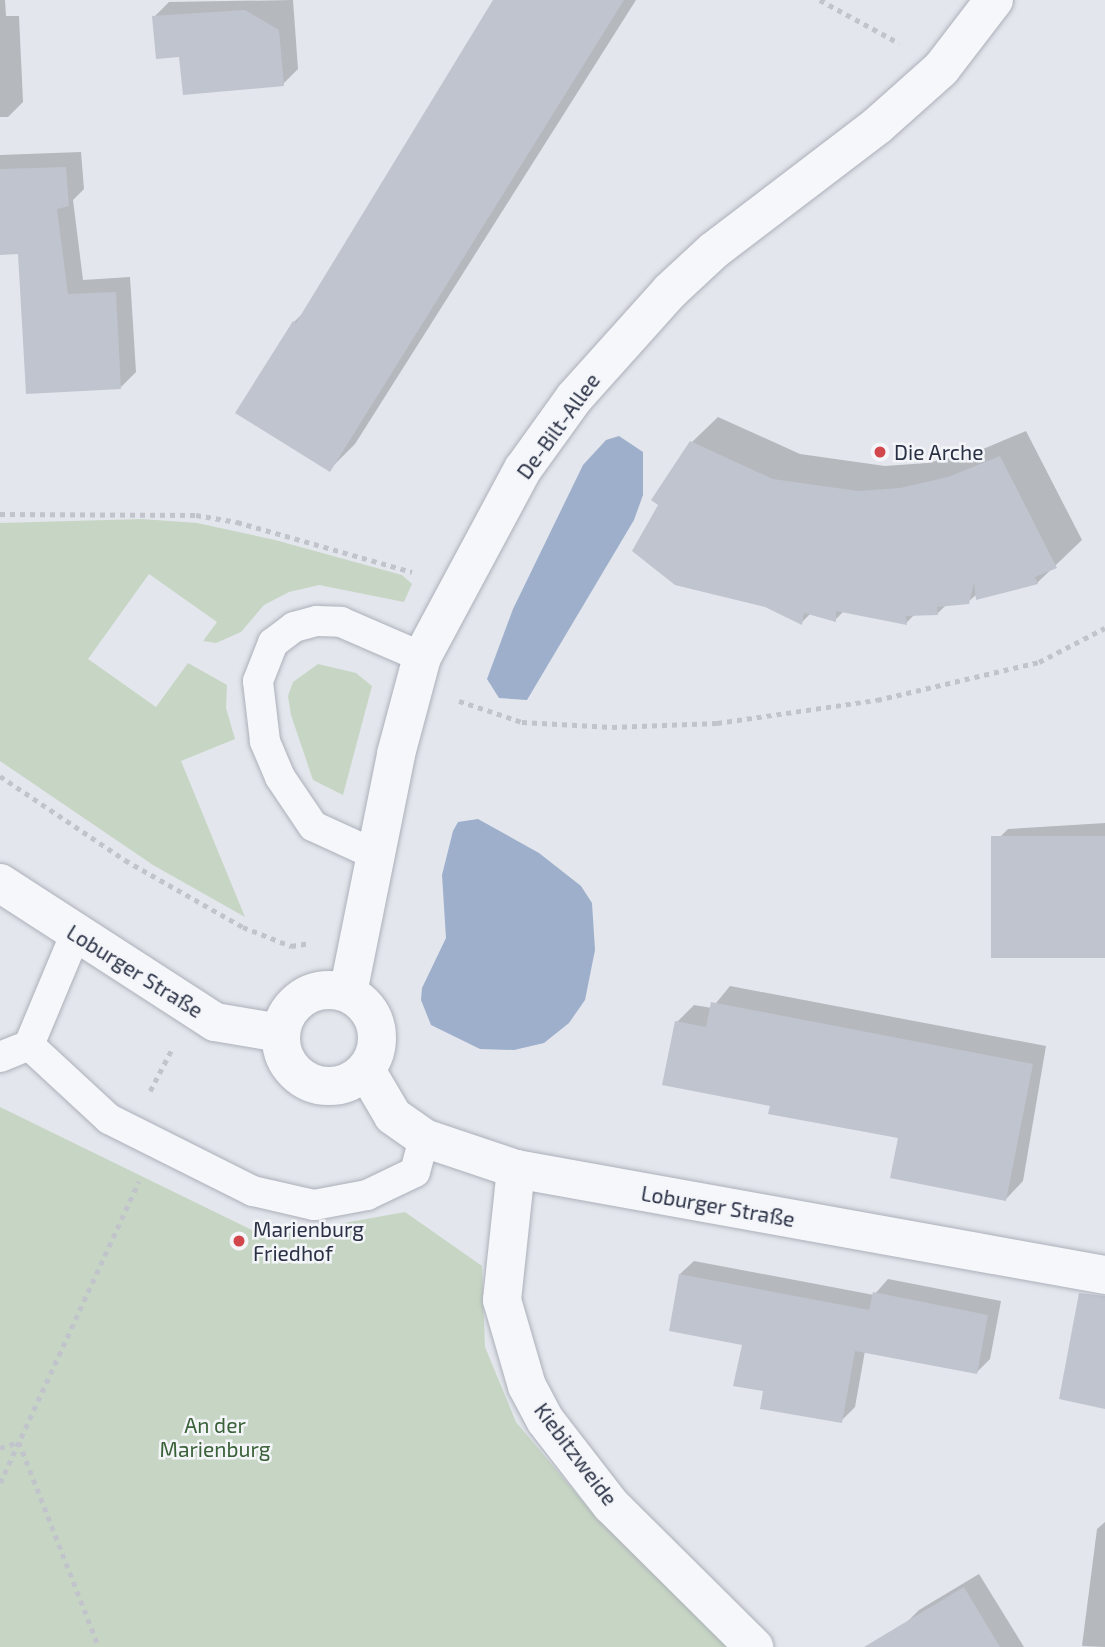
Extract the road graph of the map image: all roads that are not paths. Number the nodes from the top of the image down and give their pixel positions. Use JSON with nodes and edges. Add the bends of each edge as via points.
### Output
{"nodes":[{"id":1,"x":994,"y":0,"type":"edge"},
{"id":2,"x":422,"y":657,"type":"junction"},
{"id":3,"x":374,"y":854,"type":"junction"},
{"id":4,"x":0,"y":883,"type":"edge"},
{"id":5,"x":75,"y":935,"type":"junction"},
{"id":6,"x":348,"y":993,"type":"junction"},
{"id":7,"x":281,"y":1033,"type":"junction"},
{"id":8,"x":29,"y":1045,"type":"junction"},
{"id":9,"x":0,"y":1057,"type":"edge"},
{"id":10,"x":366,"y":1070,"type":"junction"},
{"id":11,"x":424,"y":1138,"type":"junction"},
{"id":12,"x":516,"y":1169,"type":"junction"},
{"id":13,"x":1105,"y":1275,"type":"edge"},
{"id":14,"x":754,"y":1647,"type":"edge"}],
"edges":[{"from":1,"to":2,"type":"street","name":"De-Bilt-Allee","via":[[941,69],[877,126],[713,251],[631,331],[574,398],[523,469]]},
{"from":2,"to":3,"type":"street","name":"De-Bilt-Allee"},
{"from":2,"to":3,"type":"lane","via":[[341,622],[317,621],[294,627],[273,643],[258,681],[265,741],[280,777],[313,826]]},
{"from":3,"to":6,"type":"street","name":"De-Bilt-Allee"},
{"from":4,"to":5,"type":"street","name":"Loburger Straße"},
{"from":5,"to":7,"type":"street","name":"Loburger Straße","via":[[215,1022]]},
{"from":5,"to":8,"type":"lane"},
{"from":6,"to":7,"type":"street","via":[[334,990],[304,996],[289,1012]]},
{"from":6,"to":10,"type":"street","via":[[371,1013],[377,1028],[378,1042]]},
{"from":7,"to":10,"type":"street","via":[[288,1063],[310,1083],[340,1086]]},
{"from":8,"to":9,"type":"lane"},
{"from":8,"to":11,"type":"lane","via":[[110,1119],[253,1191],[314,1205],[367,1195],[415,1172]]},
{"from":10,"to":11,"type":"street","name":"Loburger Straße","via":[[393,1116]]},
{"from":11,"to":12,"type":"street","name":"Loburger Straße"},
{"from":12,"to":13,"type":"street","name":"Loburger Straße"},
{"from":12,"to":14,"type":"street","name":"Kiebitzweide","via":[[502,1300],[527,1386],[545,1420],[611,1505]]}]}
